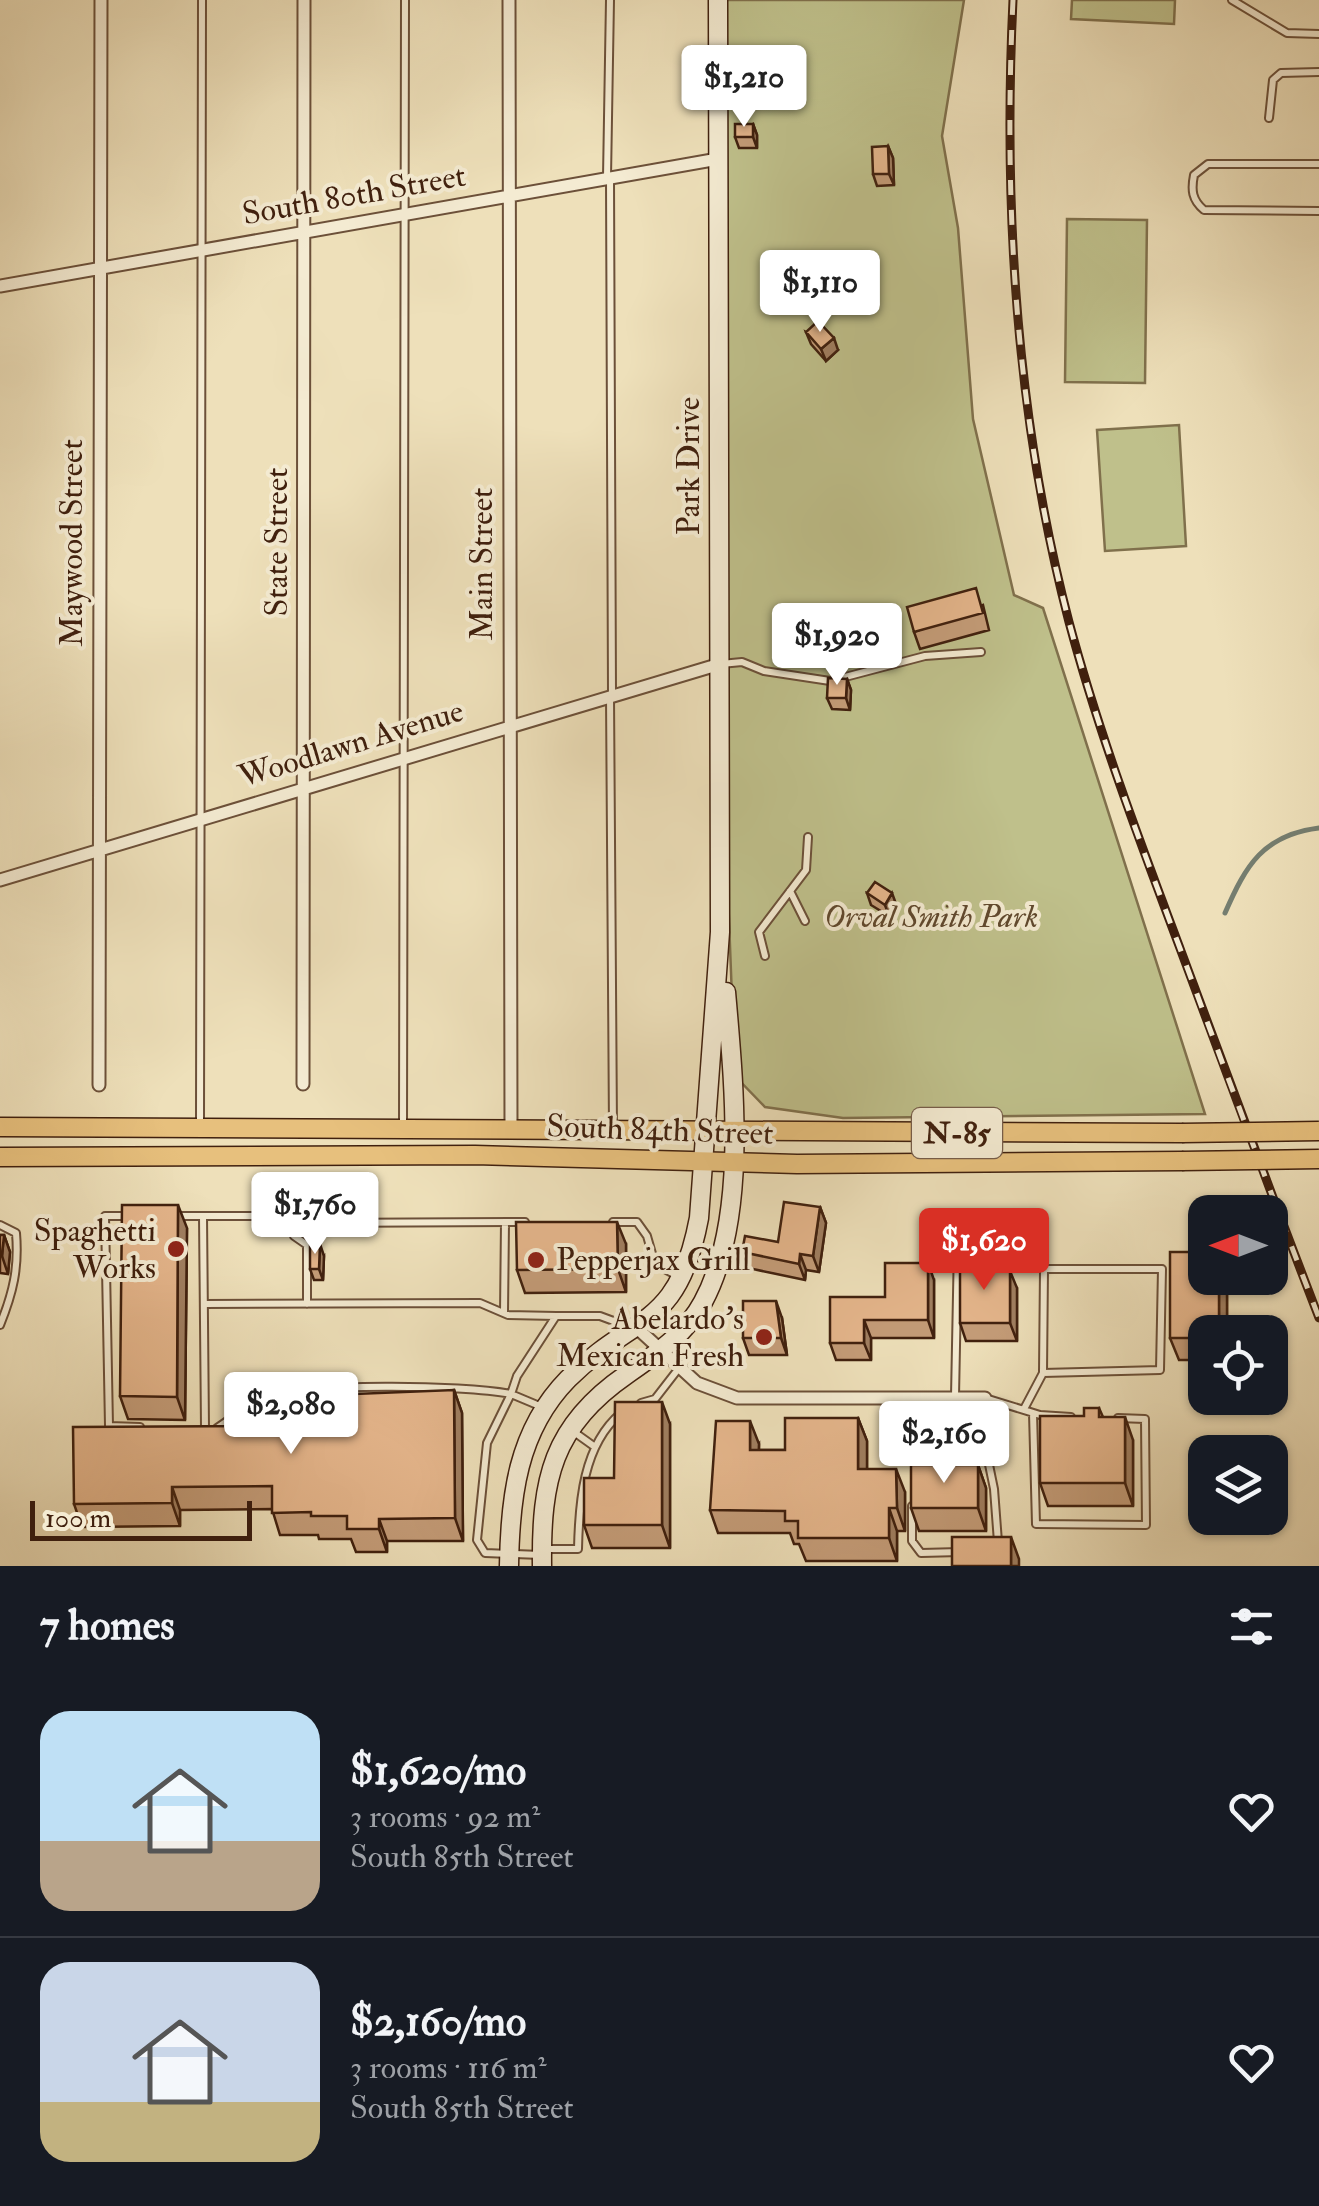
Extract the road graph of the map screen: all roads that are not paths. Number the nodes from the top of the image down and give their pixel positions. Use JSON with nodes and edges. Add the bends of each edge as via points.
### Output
{"nodes":[{"id":1,"x":101,"y":0,"type":"edge"},
{"id":2,"x":202,"y":0,"type":"edge"},
{"id":3,"x":304,"y":0,"type":"edge"},
{"id":4,"x":405,"y":0,"type":"edge"},
{"id":5,"x":508,"y":0,"type":"edge"},
{"id":6,"x":610,"y":0,"type":"edge"},
{"id":7,"x":718,"y":0,"type":"edge"},
{"id":8,"x":1232,"y":0,"type":"edge"},
{"id":9,"x":1319,"y":34,"type":"edge"},
{"id":10,"x":1319,"y":72,"type":"edge"},
{"id":11,"x":1269,"y":118,"type":"dead end"},
{"id":12,"x":718,"y":160,"type":"junction"},
{"id":13,"x":1319,"y":164,"type":"edge"},
{"id":14,"x":608,"y":178,"type":"junction"},
{"id":15,"x":508,"y":196,"type":"junction"},
{"id":16,"x":1319,"y":212,"type":"edge"},
{"id":17,"x":407,"y":214,"type":"junction"},
{"id":18,"x":304,"y":232,"type":"junction"},
{"id":19,"x":200,"y":251,"type":"junction"},
{"id":20,"x":100,"y":268,"type":"junction"},
{"id":21,"x":0,"y":286,"type":"edge"},
{"id":22,"x":980,"y":652,"type":"dead end"},
{"id":23,"x":720,"y":664,"type":"junction"},
{"id":24,"x":611,"y":694,"type":"junction"},
{"id":25,"x":510,"y":725,"type":"junction"},
{"id":26,"x":404,"y":757,"type":"junction"},
{"id":27,"x":305,"y":787,"type":"junction"},
{"id":28,"x":200,"y":819,"type":"junction"},
{"id":29,"x":808,"y":837,"type":"dead end"},
{"id":30,"x":99,"y":850,"type":"junction"},
{"id":31,"x":0,"y":880,"type":"edge"},
{"id":32,"x":790,"y":891,"type":"junction"},
{"id":33,"x":805,"y":921,"type":"dead end"},
{"id":34,"x":720,"y":932,"type":"junction"},
{"id":35,"x":765,"y":956,"type":"dead end"},
{"id":36,"x":304,"y":1084,"type":"dead end"},
{"id":37,"x":99,"y":1085,"type":"dead end"},
{"id":38,"x":200,"y":1126,"type":"junction"},
{"id":39,"x":403,"y":1126,"type":"junction"},
{"id":40,"x":511,"y":1127,"type":"junction"},
{"id":41,"x":0,"y":1128,"type":"edge"},
{"id":42,"x":613,"y":1130,"type":"junction"},
{"id":43,"x":707,"y":1131,"type":"junction"},
{"id":44,"x":732,"y":1131,"type":"junction"},
{"id":45,"x":1319,"y":1132,"type":"edge"},
{"id":46,"x":0,"y":1157,"type":"edge"},
{"id":47,"x":1319,"y":1159,"type":"edge"},
{"id":48,"x":705,"y":1162,"type":"junction"},
{"id":49,"x":732,"y":1163,"type":"junction"},
{"id":50,"x":144,"y":1216,"type":"edge"},
{"id":51,"x":164,"y":1216,"type":"edge"},
{"id":52,"x":203,"y":1216,"type":"junction"},
{"id":53,"x":505,"y":1222,"type":"junction"},
{"id":54,"x":542,"y":1222,"type":"edge"},
{"id":55,"x":599,"y":1222,"type":"edge"},
{"id":56,"x":0,"y":1225,"type":"edge"},
{"id":57,"x":294,"y":1236,"type":"dead end"},
{"id":58,"x":1002,"y":1245,"type":"dead end"},
{"id":59,"x":682,"y":1277,"type":"junction"},
{"id":60,"x":204,"y":1304,"type":"junction"},
{"id":61,"x":307,"y":1304,"type":"junction"},
{"id":62,"x":504,"y":1314,"type":"junction"},
{"id":63,"x":556,"y":1316,"type":"junction"},
{"id":64,"x":0,"y":1325,"type":"edge"},
{"id":65,"x":638,"y":1329,"type":"junction"},
{"id":66,"x":658,"y":1352,"type":"junction"},
{"id":67,"x":679,"y":1368,"type":"junction"},
{"id":68,"x":1042,"y":1373,"type":"junction"},
{"id":69,"x":510,"y":1394,"type":"junction"},
{"id":70,"x":922,"y":1397,"type":"junction"},
{"id":71,"x":954,"y":1397,"type":"junction"},
{"id":72,"x":985,"y":1398,"type":"junction"},
{"id":73,"x":544,"y":1408,"type":"junction"},
{"id":74,"x":1024,"y":1409,"type":"junction"},
{"id":75,"x":1033,"y":1413,"type":"junction"},
{"id":76,"x":1075,"y":1417,"type":"edge"},
{"id":77,"x":1110,"y":1418,"type":"edge"},
{"id":78,"x":147,"y":1427,"type":"edge"},
{"id":79,"x":186,"y":1428,"type":"edge"},
{"id":80,"x":205,"y":1428,"type":"junction"},
{"id":81,"x":569,"y":1429,"type":"junction"},
{"id":82,"x":596,"y":1447,"type":"junction"},
{"id":83,"x":922,"y":1450,"type":"junction"},
{"id":84,"x":986,"y":1450,"type":"junction"},
{"id":85,"x":917,"y":1464,"type":"edge"},
{"id":86,"x":912,"y":1493,"type":"edge"},
{"id":87,"x":970,"y":1552,"type":"edge"},
{"id":88,"x":986,"y":1552,"type":"edge"},
{"id":89,"x":542,"y":1557,"type":"edge"},
{"id":90,"x":510,"y":1560,"type":"edge"}],
"edges":[{"from":1,"to":20,"type":"street","name":"Maywood Street"},
{"from":2,"to":19,"type":"lane"},
{"from":3,"to":18,"type":"street","name":"State Street"},
{"from":4,"to":17,"type":"lane"},
{"from":5,"to":15,"type":"street","name":"Main Street"},
{"from":6,"to":14,"type":"lane"},
{"from":7,"to":12,"type":"street","name":"Park Drive"},
{"from":8,"to":9,"type":"lane","via":[[1287,33]]},
{"from":10,"to":11,"type":"lane","via":[[1281,73],[1273,80]]},
{"from":12,"to":14,"type":"street","name":"South 80th Street"},
{"from":12,"to":23,"type":"street","name":"Park Drive"},
{"from":13,"to":16,"type":"lane","via":[[1208,164],[1192,183],[1193,198],[1204,210]]},
{"from":14,"to":15,"type":"street","name":"South 80th Street"},
{"from":14,"to":24,"type":"lane"},
{"from":15,"to":17,"type":"street","name":"South 80th Street"},
{"from":15,"to":25,"type":"street","name":"Main Street"},
{"from":17,"to":18,"type":"street","name":"South 80th Street"},
{"from":17,"to":26,"type":"lane"},
{"from":18,"to":19,"type":"street","name":"South 80th Street"},
{"from":18,"to":27,"type":"street","name":"State Street"},
{"from":19,"to":20,"type":"street","name":"South 80th Street"},
{"from":19,"to":28,"type":"lane"},
{"from":20,"to":21,"type":"street","name":"South 80th Street"},
{"from":20,"to":30,"type":"street","name":"Maywood Street"},
{"from":22,"to":23,"type":"lane","via":[[925,656],[830,681],[742,662]]},
{"from":23,"to":24,"type":"street","name":"Woodlawn Avenue"},
{"from":23,"to":34,"type":"street","name":"Park Drive"},
{"from":24,"to":25,"type":"street","name":"Woodlawn Avenue"},
{"from":24,"to":42,"type":"lane"},
{"from":25,"to":26,"type":"street","name":"Woodlawn Avenue"},
{"from":25,"to":40,"type":"street","name":"Main Street"},
{"from":26,"to":27,"type":"street","name":"Woodlawn Avenue"},
{"from":26,"to":39,"type":"lane"},
{"from":27,"to":28,"type":"street","name":"Woodlawn Avenue"},
{"from":27,"to":36,"type":"street","name":"State Street"},
{"from":28,"to":30,"type":"street","name":"Woodlawn Avenue"},
{"from":28,"to":38,"type":"lane"},
{"from":29,"to":32,"type":"lane","via":[[806,870]]},
{"from":30,"to":31,"type":"street","name":"Woodlawn Avenue"},
{"from":30,"to":37,"type":"street","name":"Maywood Street"},
{"from":32,"to":33,"type":"lane"},
{"from":32,"to":35,"type":"lane","via":[[760,932]]},
{"from":34,"to":43,"type":"street","name":"Park Drive"},
{"from":34,"to":44,"type":"street","name":"Park Drive"},
{"from":38,"to":39,"type":"main road","name":"South 84th Street","number":"N-85"},
{"from":38,"to":41,"type":"main road","name":"South 84th Street","number":"N-85"},
{"from":39,"to":40,"type":"main road","name":"South 84th Street","number":"N-85"},
{"from":40,"to":42,"type":"main road","name":"South 84th Street","number":"N-85"},
{"from":42,"to":43,"type":"main road","name":"South 84th Street","number":"N-85"},
{"from":43,"to":44,"type":"main road","name":"South 84th Street","number":"N-85"},
{"from":43,"to":48,"type":"street","name":"Park Drive"},
{"from":44,"to":45,"type":"main road","name":"South 84th Street","number":"N-85","bridge":true},
{"from":44,"to":49,"type":"street","name":"Park Drive"},
{"from":46,"to":48,"type":"main road","name":"South 84th Street","number":"N-85"},
{"from":47,"to":49,"type":"main road","name":"South 84th Street","number":"N-85","bridge":true},
{"from":48,"to":49,"type":"main road","name":"South 84th Street","number":"N-85"},
{"from":48,"to":59,"type":"street","name":"Park Drive","via":[[697,1230]]},
{"from":49,"to":66,"type":"street","name":"Park Drive","via":[[727,1230],[712,1282],[694,1316]]},
{"from":50,"to":78,"type":"lane","via":[[105,1216],[109,1426]]},
{"from":51,"to":52,"type":"lane"},
{"from":52,"to":53,"type":"lane"},
{"from":52,"to":60,"type":"lane"},
{"from":53,"to":54,"type":"lane"},
{"from":53,"to":62,"type":"lane"},
{"from":55,"to":59,"type":"lane","via":[[637,1222],[654,1264]]},
{"from":56,"to":64,"type":"lane","via":[[16,1233],[18,1257],[15,1289]]},
{"from":57,"to":61,"type":"lane","via":[[307,1244]]},
{"from":58,"to":71,"type":"lane","via":[[958,1244]]},
{"from":59,"to":65,"type":"street","name":"Park Drive"},
{"from":60,"to":61,"type":"lane"},
{"from":60,"to":80,"type":"lane"},
{"from":61,"to":62,"type":"lane","via":[[480,1303]]},
{"from":62,"to":63,"type":"lane"},
{"from":63,"to":65,"type":"lane","via":[[600,1316]]},
{"from":63,"to":69,"type":"lane"},
{"from":65,"to":66,"type":"street"},
{"from":65,"to":73,"type":"street","name":"Park Drive","via":[[587,1362]]},
{"from":66,"to":67,"type":"street"},
{"from":66,"to":81,"type":"street","name":"Park Drive","via":[[604,1392]]},
{"from":67,"to":70,"type":"street","via":[[708,1390],[738,1398]]},
{"from":67,"to":82,"type":"lane","via":[[654,1399],[618,1416]]},
{"from":68,"to":68,"type":"lane","via":[[1044,1270],[1162,1268],[1160,1370]]},
{"from":68,"to":74,"type":"lane"},
{"from":69,"to":73,"type":"lane"},
{"from":69,"to":80,"type":"lane","via":[[473,1387],[306,1392],[264,1398],[217,1428]]},
{"from":69,"to":90,"type":"lane","via":[[487,1443],[477,1540],[484,1553]]},
{"from":70,"to":71,"type":"street"},
{"from":70,"to":83,"type":"lane"},
{"from":71,"to":72,"type":"street"},
{"from":72,"to":74,"type":"lane"},
{"from":72,"to":84,"type":"lane"},
{"from":73,"to":90,"type":"street","name":"Park Drive","via":[[517,1472]]},
{"from":74,"to":75,"type":"lane"},
{"from":75,"to":76,"type":"lane"},
{"from":75,"to":77,"type":"lane","via":[[1036,1524],[1146,1525],[1145,1419]]},
{"from":79,"to":80,"type":"lane"},
{"from":81,"to":82,"type":"lane"},
{"from":81,"to":89,"type":"street","name":"Park Drive","via":[[549,1471]]},
{"from":82,"to":89,"type":"lane","via":[[581,1502],[578,1549]]},
{"from":83,"to":84,"type":"lane"},
{"from":83,"to":85,"type":"lane"},
{"from":84,"to":88,"type":"lane","via":[[998,1545]]},
{"from":86,"to":87,"type":"lane","via":[[912,1540],[921,1553]]},
{"from":89,"to":90,"type":"lane"}]}
